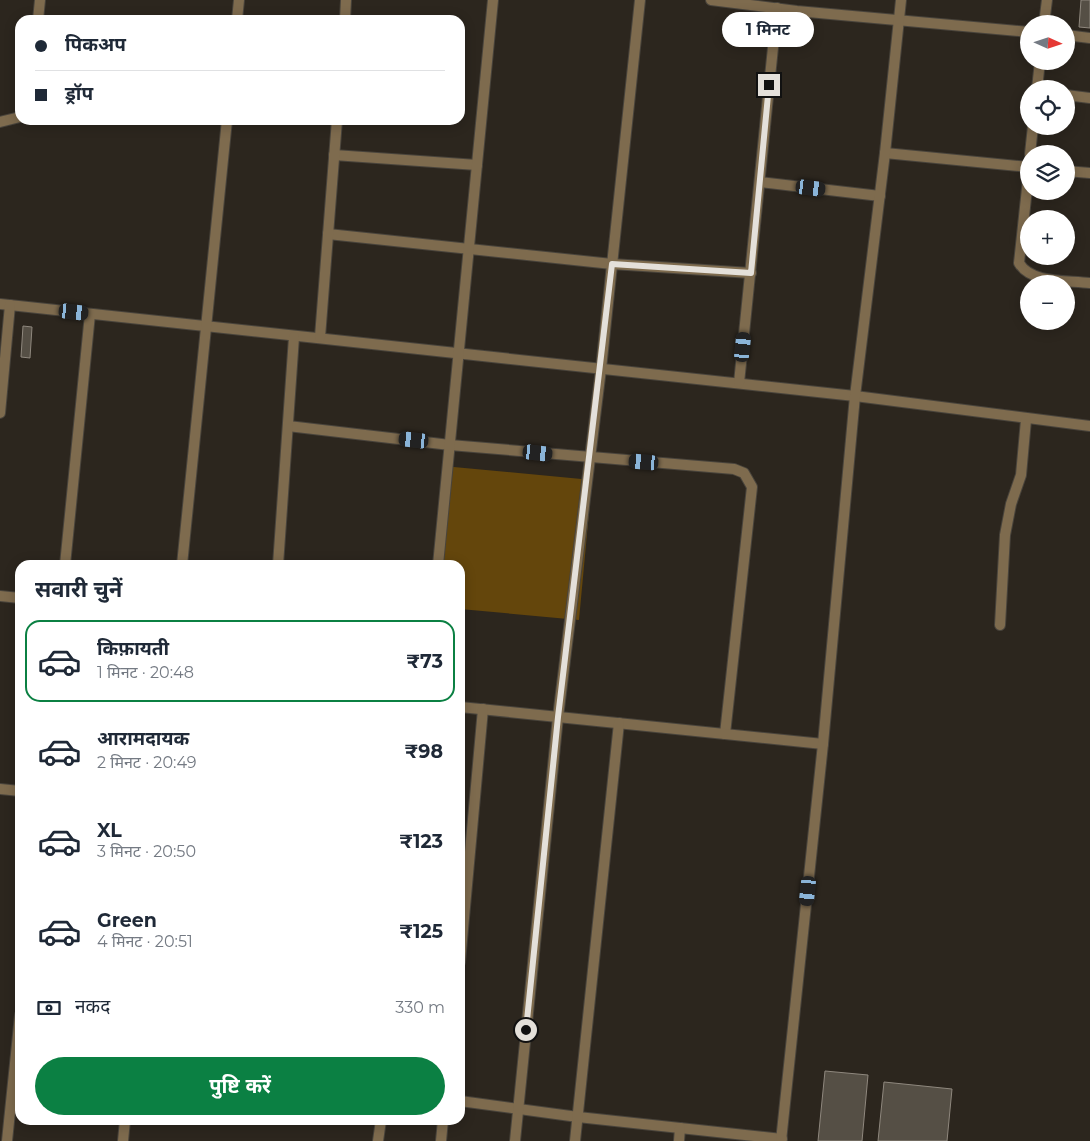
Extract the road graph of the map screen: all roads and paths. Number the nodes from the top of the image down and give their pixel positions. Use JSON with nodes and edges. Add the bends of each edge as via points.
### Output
{"nodes":[{"id":1,"x":40,"y":0,"type":"edge"},
{"id":2,"x":239,"y":0,"type":"edge"},
{"id":3,"x":346,"y":0,"type":"edge"},
{"id":4,"x":493,"y":0,"type":"edge"},
{"id":5,"x":640,"y":0,"type":"edge"},
{"id":6,"x":711,"y":0,"type":"edge"},
{"id":7,"x":901,"y":0,"type":"edge"},
{"id":8,"x":1046,"y":0,"type":"edge"},
{"id":9,"x":798,"y":5,"type":"edge"},
{"id":10,"x":777,"y":8,"type":"junction"},
{"id":11,"x":38,"y":15,"type":"edge"},
{"id":12,"x":238,"y":15,"type":"edge"},
{"id":13,"x":345,"y":15,"type":"edge"},
{"id":14,"x":1045,"y":15,"type":"edge"},
{"id":15,"x":899,"y":18,"type":"junction"},
{"id":16,"x":1020,"y":31,"type":"edge"},
{"id":17,"x":1075,"y":36,"type":"edge"},
{"id":18,"x":1090,"y":38,"type":"edge"},
{"id":19,"x":1075,"y":97,"type":"edge"},
{"id":20,"x":1090,"y":98,"type":"edge"},
{"id":21,"x":15,"y":118,"type":"edge"},
{"id":22,"x":0,"y":122,"type":"edge"},
{"id":23,"x":226,"y":125,"type":"edge"},
{"id":24,"x":337,"y":125,"type":"edge"},
{"id":25,"x":885,"y":153,"type":"junction"},
{"id":26,"x":334,"y":155,"type":"junction"},
{"id":27,"x":477,"y":165,"type":"junction"},
{"id":28,"x":1020,"y":168,"type":"edge"},
{"id":29,"x":1075,"y":172,"type":"edge"},
{"id":30,"x":1090,"y":173,"type":"edge"},
{"id":31,"x":760,"y":182,"type":"junction"},
{"id":32,"x":880,"y":196,"type":"junction"},
{"id":33,"x":1026,"y":200,"type":"edge"},
{"id":34,"x":328,"y":234,"type":"junction"},
{"id":35,"x":469,"y":249,"type":"junction"},
{"id":36,"x":612,"y":264,"type":"junction"},
{"id":37,"x":751,"y":273,"type":"junction"},
{"id":38,"x":1090,"y":283,"type":"edge"},
{"id":39,"x":5,"y":304,"type":"edge"},
{"id":40,"x":90,"y":314,"type":"junction"},
{"id":41,"x":206,"y":327,"type":"junction"},
{"id":42,"x":294,"y":337,"type":"junction"},
{"id":43,"x":320,"y":337,"type":"junction"},
{"id":44,"x":459,"y":354,"type":"junction"},
{"id":45,"x":601,"y":369,"type":"junction"},
{"id":46,"x":739,"y":383,"type":"junction"},
{"id":47,"x":1,"y":384,"type":"edge"},
{"id":48,"x":855,"y":396,"type":"junction"},
{"id":49,"x":0,"y":413,"type":"edge"},
{"id":50,"x":1026,"y":420,"type":"junction"},
{"id":51,"x":288,"y":426,"type":"junction"},
{"id":52,"x":1090,"y":426,"type":"edge"},
{"id":53,"x":450,"y":445,"type":"junction"},
{"id":54,"x":590,"y":458,"type":"junction"},
{"id":55,"x":65,"y":560,"type":"edge"},
{"id":56,"x":183,"y":560,"type":"edge"},
{"id":57,"x":278,"y":560,"type":"edge"},
{"id":58,"x":438,"y":560,"type":"edge"},
{"id":59,"x":0,"y":596,"type":"edge"},
{"id":60,"x":15,"y":598,"type":"edge"},
{"id":61,"x":1000,"y":626,"type":"dead end"},
{"id":62,"x":465,"y":707,"type":"edge"},
{"id":63,"x":483,"y":709,"type":"junction"},
{"id":64,"x":558,"y":717,"type":"junction"},
{"id":65,"x":619,"y":723,"type":"junction"},
{"id":66,"x":725,"y":734,"type":"junction"},
{"id":67,"x":823,"y":744,"type":"junction"},
{"id":68,"x":0,"y":789,"type":"edge"},
{"id":69,"x":15,"y":790,"type":"edge"},
{"id":70,"x":465,"y":907,"type":"edge"},
{"id":71,"x":15,"y":1063,"type":"edge"},
{"id":72,"x":465,"y":1102,"type":"edge"},
{"id":73,"x":518,"y":1108,"type":"junction"},
{"id":74,"x":578,"y":1117,"type":"junction"},
{"id":75,"x":125,"y":1125,"type":"edge"},
{"id":76,"x":380,"y":1125,"type":"edge"},
{"id":77,"x":442,"y":1125,"type":"edge"},
{"id":78,"x":680,"y":1128,"type":"junction"},
{"id":79,"x":781,"y":1140,"type":"edge"},
{"id":80,"x":7,"y":1141,"type":"edge"},
{"id":81,"x":123,"y":1141,"type":"edge"},
{"id":82,"x":378,"y":1141,"type":"edge"},
{"id":83,"x":440,"y":1141,"type":"edge"},
{"id":84,"x":515,"y":1141,"type":"edge"},
{"id":85,"x":575,"y":1141,"type":"edge"},
{"id":86,"x":679,"y":1141,"type":"edge"}],
"edges":[{"from":1,"to":11,"type":"street"},
{"from":2,"to":12,"type":"street"},
{"from":3,"to":13,"type":"street"},
{"from":4,"to":27,"type":"street"},
{"from":5,"to":36,"type":"street"},
{"from":6,"to":10,"type":"street"},
{"from":7,"to":15,"type":"street"},
{"from":8,"to":14,"type":"street"},
{"from":9,"to":10,"type":"street"},
{"from":9,"to":15,"type":"street"},
{"from":10,"to":31,"type":"street"},
{"from":15,"to":16,"type":"street"},
{"from":15,"to":25,"type":"street"},
{"from":17,"to":18,"type":"street"},
{"from":19,"to":20,"type":"street"},
{"from":21,"to":22,"type":"street"},
{"from":23,"to":41,"type":"street"},
{"from":24,"to":26,"type":"street"},
{"from":25,"to":28,"type":"street"},
{"from":25,"to":32,"type":"street"},
{"from":26,"to":27,"type":"street"},
{"from":26,"to":34,"type":"street"},
{"from":27,"to":35,"type":"street"},
{"from":29,"to":30,"type":"street"},
{"from":31,"to":32,"type":"street"},
{"from":31,"to":37,"type":"street"},
{"from":32,"to":48,"type":"street"},
{"from":33,"to":38,"type":"street","via":[[1019,263],[1024,271],[1035,277]]},
{"from":34,"to":35,"type":"street"},
{"from":34,"to":43,"type":"street"},
{"from":35,"to":36,"type":"street"},
{"from":35,"to":44,"type":"street"},
{"from":36,"to":37,"type":"street"},
{"from":36,"to":45,"type":"street"},
{"from":37,"to":46,"type":"street"},
{"from":39,"to":40,"type":"street"},
{"from":39,"to":47,"type":"street"},
{"from":40,"to":41,"type":"street"},
{"from":40,"to":55,"type":"street"},
{"from":41,"to":42,"type":"street"},
{"from":41,"to":56,"type":"street"},
{"from":42,"to":43,"type":"street"},
{"from":42,"to":51,"type":"street"},
{"from":43,"to":44,"type":"street"},
{"from":44,"to":45,"type":"street"},
{"from":44,"to":53,"type":"street"},
{"from":45,"to":46,"type":"street"},
{"from":45,"to":54,"type":"street"},
{"from":46,"to":48,"type":"street"},
{"from":47,"to":49,"type":"street"},
{"from":48,"to":50,"type":"street"},
{"from":48,"to":67,"type":"street"},
{"from":50,"to":52,"type":"street"},
{"from":50,"to":61,"type":"street","via":[[1021,475],[1005,535]]},
{"from":51,"to":53,"type":"street"},
{"from":51,"to":57,"type":"street"},
{"from":53,"to":54,"type":"street"},
{"from":53,"to":58,"type":"street"},
{"from":54,"to":64,"type":"street"},
{"from":54,"to":66,"type":"street","via":[[734,469],[749,479],[752,487]]},
{"from":59,"to":60,"type":"street"},
{"from":62,"to":63,"type":"street"},
{"from":63,"to":64,"type":"street"},
{"from":63,"to":70,"type":"street"},
{"from":64,"to":65,"type":"street"},
{"from":64,"to":73,"type":"street"},
{"from":65,"to":66,"type":"street"},
{"from":65,"to":74,"type":"street"},
{"from":66,"to":67,"type":"street"},
{"from":67,"to":79,"type":"street"},
{"from":68,"to":69,"type":"street"},
{"from":71,"to":80,"type":"street"},
{"from":72,"to":73,"type":"street"},
{"from":73,"to":74,"type":"street"},
{"from":73,"to":84,"type":"street"},
{"from":74,"to":78,"type":"street"},
{"from":74,"to":85,"type":"street"},
{"from":75,"to":81,"type":"street"},
{"from":76,"to":82,"type":"street"},
{"from":77,"to":83,"type":"street"},
{"from":78,"to":79,"type":"street"},
{"from":78,"to":86,"type":"street"}]}
